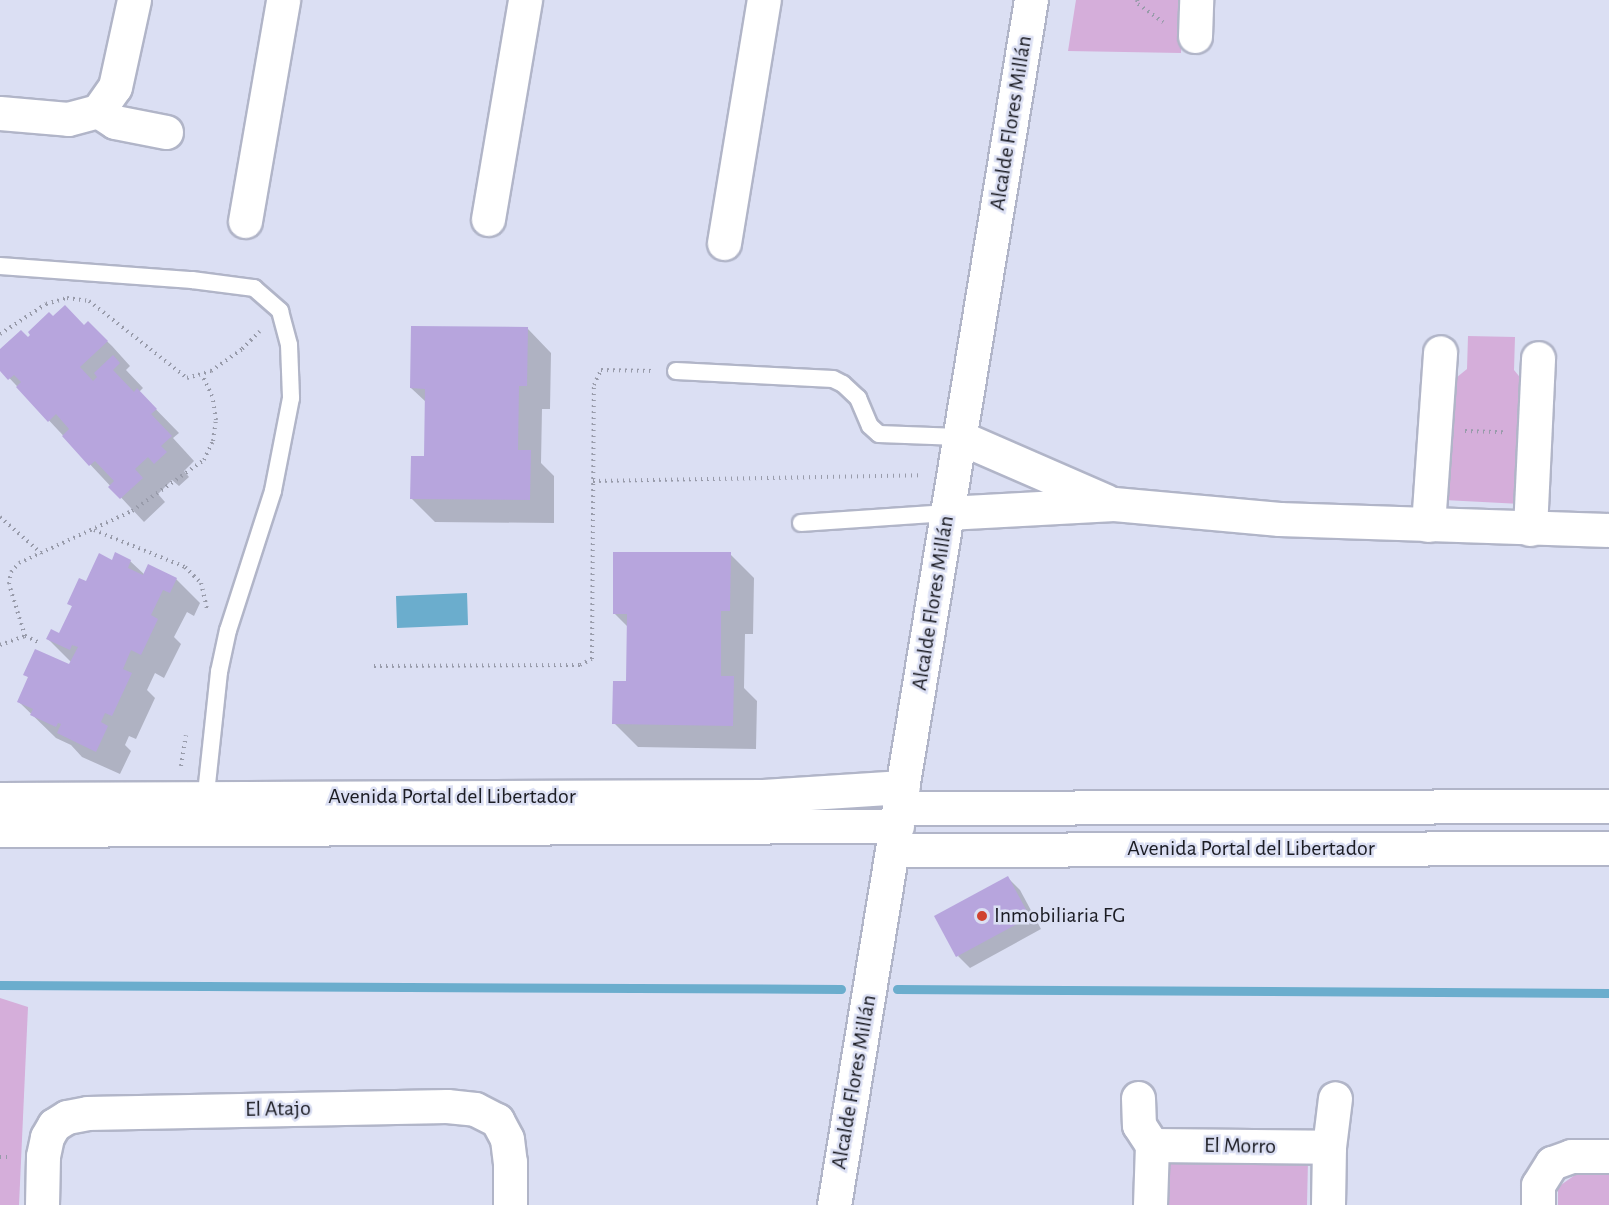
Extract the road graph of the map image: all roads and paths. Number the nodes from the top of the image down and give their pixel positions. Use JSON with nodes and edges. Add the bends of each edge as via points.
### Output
{"nodes":[{"id":1,"x":134,"y":0,"type":"edge"},
{"id":2,"x":283,"y":0,"type":"edge"},
{"id":3,"x":525,"y":0,"type":"edge"},
{"id":4,"x":765,"y":0,"type":"edge"},
{"id":5,"x":1031,"y":0,"type":"edge"},
{"id":6,"x":1196,"y":0,"type":"edge"},
{"id":7,"x":1195,"y":36,"type":"dead end"},
{"id":8,"x":98,"y":111,"type":"junction"},
{"id":9,"x":0,"y":113,"type":"edge"},
{"id":10,"x":166,"y":132,"type":"dead end"},
{"id":11,"x":488,"y":219,"type":"dead end"},
{"id":12,"x":245,"y":221,"type":"dead end"},
{"id":13,"x":724,"y":243,"type":"dead end"},
{"id":14,"x":0,"y":266,"type":"edge"},
{"id":15,"x":280,"y":311,"type":"junction"},
{"id":16,"x":0,"y":334,"type":"edge"},
{"id":17,"x":1440,"y":352,"type":"dead end"},
{"id":18,"x":1538,"y":358,"type":"dead end"},
{"id":19,"x":676,"y":371,"type":"joint"},
{"id":20,"x":202,"y":375,"type":"junction"},
{"id":21,"x":1435,"y":430,"type":"junction"},
{"id":22,"x":1535,"y":432,"type":"junction"},
{"id":23,"x":959,"y":437,"type":"junction"},
{"id":24,"x":953,"y":475,"type":"junction"},
{"id":25,"x":593,"y":481,"type":"junction"},
{"id":26,"x":1113,"y":504,"type":"junction"},
{"id":27,"x":947,"y":513,"type":"junction"},
{"id":28,"x":0,"y":517,"type":"edge"},
{"id":29,"x":801,"y":523,"type":"dead end"},
{"id":30,"x":1428,"y":525,"type":"junction"},
{"id":31,"x":1530,"y":529,"type":"junction"},
{"id":32,"x":94,"y":530,"type":"junction"},
{"id":33,"x":1609,"y":530,"type":"edge"},
{"id":34,"x":41,"y":553,"type":"junction"},
{"id":35,"x":207,"y":615,"type":"dead end"},
{"id":36,"x":25,"y":636,"type":"junction"},
{"id":37,"x":40,"y":643,"type":"dead end"},
{"id":38,"x":0,"y":645,"type":"edge"},
{"id":39,"x":374,"y":666,"type":"dead end"},
{"id":40,"x":186,"y":733,"type":"dead end"},
{"id":41,"x":0,"y":799,"type":"edge"},
{"id":42,"x":1609,"y":806,"type":"edge"},
{"id":43,"x":195,"y":808,"type":"junction"},
{"id":44,"x":898,"y":818,"type":"junction"},
{"id":45,"x":0,"y":830,"type":"edge"},
{"id":46,"x":1609,"y":848,"type":"edge"},
{"id":47,"x":1138,"y":1098,"type":"dead end"},
{"id":48,"x":1335,"y":1098,"type":"dead end"},
{"id":49,"x":1152,"y":1145,"type":"junction"},
{"id":50,"x":1329,"y":1147,"type":"junction"},
{"id":51,"x":1609,"y":1156,"type":"edge"},
{"id":52,"x":42,"y":1205,"type":"edge"},
{"id":53,"x":510,"y":1205,"type":"edge"},
{"id":54,"x":834,"y":1205,"type":"edge"},
{"id":55,"x":1150,"y":1205,"type":"edge"},
{"id":56,"x":1328,"y":1205,"type":"edge"},
{"id":57,"x":1538,"y":1205,"type":"edge"}],
"edges":[{"from":1,"to":8,"type":"street","via":[[115,87]]},
{"from":2,"to":12,"type":"street"},
{"from":3,"to":11,"type":"street"},
{"from":4,"to":13,"type":"street"},
{"from":5,"to":23,"type":"street","name":"Alcalde Flores Millán"},
{"from":6,"to":7,"type":"street"},
{"from":8,"to":9,"type":"street","via":[[68,119]]},
{"from":8,"to":10,"type":"street","via":[[115,122]]},
{"from":14,"to":15,"type":"lane","via":[[254,288]]},
{"from":15,"to":20,"type":"path","via":[[242,349]]},
{"from":15,"to":43,"type":"lane","via":[[289,345],[291,398],[273,491],[226,640]]},
{"from":16,"to":20,"type":"path","via":[[46,304],[67,298],[89,301],[187,378]]},
{"from":17,"to":21,"type":"street"},
{"from":18,"to":22,"type":"street"},
{"from":19,"to":23,"type":"lane","via":[[833,379],[858,398],[870,426],[879,434]]},
{"from":19,"to":25,"type":"path","via":[[601,369],[594,385]]},
{"from":20,"to":32,"type":"path","via":[[212,396],[216,420],[213,441],[204,460],[132,511]]},
{"from":21,"to":22,"type":"path"},
{"from":21,"to":30,"type":"street"},
{"from":22,"to":31,"type":"street"},
{"from":23,"to":24,"type":"street","name":"Alcalde Flores Millán"},
{"from":23,"to":26,"type":"street"},
{"from":24,"to":25,"type":"path"},
{"from":24,"to":27,"type":"street","name":"Alcalde Flores Millán"},
{"from":25,"to":39,"type":"path","via":[[592,658],[580,665]]},
{"from":26,"to":27,"type":"street"},
{"from":26,"to":30,"type":"street","via":[[1279,519]]},
{"from":27,"to":29,"type":"lane"},
{"from":27,"to":44,"type":"street","name":"Alcalde Flores Millán"},
{"from":28,"to":34,"type":"path"},
{"from":30,"to":31,"type":"street"},
{"from":31,"to":33,"type":"street"},
{"from":32,"to":34,"type":"path"},
{"from":32,"to":35,"type":"path","via":[[185,567],[201,583],[208,604]]},
{"from":34,"to":36,"type":"path","via":[[19,562],[11,572],[9,584]]},
{"from":36,"to":37,"type":"path"},
{"from":36,"to":38,"type":"path"},
{"from":40,"to":43,"type":"path"},
{"from":41,"to":43,"type":"street","name":"Avenida Portal del Libertador"},
{"from":42,"to":44,"type":"street","name":"Avenida Portal del Libertador"},
{"from":43,"to":44,"type":"street","name":"Avenida Portal del Libertador"},
{"from":43,"to":45,"type":"street","name":"Avenida Portal del Libertador"},
{"from":44,"to":46,"type":"street","name":"Avenida Portal del Libertador"},
{"from":44,"to":54,"type":"street","name":"Alcalde Flores Millán"},
{"from":47,"to":49,"type":"street","via":[[1139,1125]]},
{"from":48,"to":50,"type":"street"},
{"from":49,"to":50,"type":"street","name":"El Morro"},
{"from":49,"to":55,"type":"street"},
{"from":50,"to":56,"type":"street"},
{"from":51,"to":57,"type":"street","via":[[1571,1156],[1552,1163],[1538,1185]]},
{"from":52,"to":53,"type":"street","name":"El Atajo","via":[[47,1137],[54,1125],[67,1117],[87,1113],[447,1106],[475,1109],[497,1120],[507,1139]]}]}
